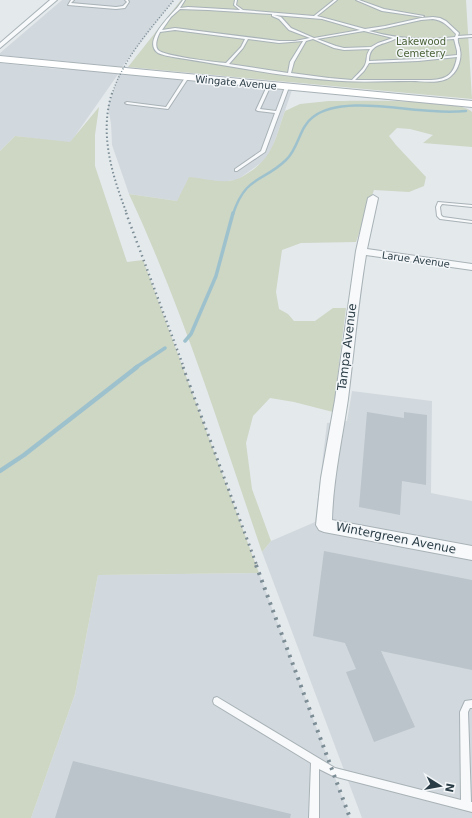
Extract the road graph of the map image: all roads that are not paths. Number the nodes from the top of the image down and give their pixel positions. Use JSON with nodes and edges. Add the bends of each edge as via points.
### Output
{"nodes":[{"id":1,"x":54,"y":0,"type":"edge"},
{"id":2,"x":73,"y":0,"type":"edge"},
{"id":3,"x":126,"y":0,"type":"edge"},
{"id":4,"x":184,"y":0,"type":"edge"},
{"id":5,"x":236,"y":0,"type":"edge"},
{"id":6,"x":336,"y":0,"type":"edge"},
{"id":7,"x":357,"y":0,"type":"edge"},
{"id":8,"x":182,"y":4,"type":"junction"},
{"id":9,"x":188,"y":8,"type":"junction"},
{"id":10,"x":177,"y":10,"type":"junction"},
{"id":11,"x":245,"y":12,"type":"junction"},
{"id":12,"x":265,"y":13,"type":"junction"},
{"id":13,"x":284,"y":14,"type":"junction"},
{"id":14,"x":315,"y":17,"type":"junction"},
{"id":15,"x":280,"y":18,"type":"junction"},
{"id":16,"x":432,"y":18,"type":"junction"},
{"id":17,"x":166,"y":23,"type":"junction"},
{"id":18,"x":175,"y":29,"type":"junction"},
{"id":19,"x":366,"y":30,"type":"junction"},
{"id":20,"x":159,"y":31,"type":"junction"},
{"id":21,"x":472,"y":36,"type":"edge"},
{"id":22,"x":247,"y":38,"type":"junction"},
{"id":23,"x":312,"y":38,"type":"junction"},
{"id":24,"x":396,"y":38,"type":"junction"},
{"id":25,"x":456,"y":38,"type":"junction"},
{"id":26,"x":304,"y":41,"type":"junction"},
{"id":27,"x":0,"y":46,"type":"edge"},
{"id":28,"x":371,"y":48,"type":"junction"},
{"id":29,"x":458,"y":56,"type":"junction"},
{"id":30,"x":0,"y":60,"type":"edge"},
{"id":31,"x":368,"y":62,"type":"junction"},
{"id":32,"x":227,"y":64,"type":"junction"},
{"id":33,"x":289,"y":74,"type":"junction"},
{"id":34,"x":187,"y":77,"type":"junction"},
{"id":35,"x":353,"y":80,"type":"junction"},
{"id":36,"x":269,"y":85,"type":"junction"},
{"id":37,"x":287,"y":87,"type":"junction"},
{"id":38,"x":127,"y":103,"type":"dead end"},
{"id":39,"x":472,"y":104,"type":"edge"},
{"id":40,"x":277,"y":112,"type":"junction"},
{"id":41,"x":236,"y":170,"type":"dead end"},
{"id":42,"x":373,"y":198,"type":"dead end"},
{"id":43,"x":472,"y":206,"type":"edge"},
{"id":44,"x":472,"y":222,"type":"edge"},
{"id":45,"x":361,"y":251,"type":"junction"},
{"id":46,"x":472,"y":267,"type":"edge"},
{"id":47,"x":325,"y":496,"type":"joint"},
{"id":48,"x":472,"y":553,"type":"edge"},
{"id":49,"x":217,"y":701,"type":"dead end"},
{"id":50,"x":472,"y":704,"type":"edge"},
{"id":51,"x":315,"y":761,"type":"junction"},
{"id":52,"x":469,"y":806,"type":"edge"},
{"id":53,"x":314,"y":818,"type":"edge"}],
"edges":[{"from":1,"to":27,"type":"street"},
{"from":2,"to":3,"type":"lane","via":[[69,4],[116,8],[124,7],[128,2]]},
{"from":4,"to":8,"type":"lane"},
{"from":5,"to":11,"type":"lane","via":[[235,5]]},
{"from":6,"to":14,"type":"lane"},
{"from":7,"to":16,"type":"lane","via":[[383,10]]},
{"from":8,"to":9,"type":"lane"},
{"from":8,"to":10,"type":"lane"},
{"from":9,"to":10,"type":"lane"},
{"from":9,"to":11,"type":"lane"},
{"from":10,"to":17,"type":"lane"},
{"from":11,"to":12,"type":"lane"},
{"from":12,"to":13,"type":"lane"},
{"from":12,"to":15,"type":"lane"},
{"from":13,"to":14,"type":"lane"},
{"from":13,"to":15,"type":"lane"},
{"from":14,"to":19,"type":"lane"},
{"from":15,"to":23,"type":"lane","via":[[290,29]]},
{"from":16,"to":19,"type":"lane"},
{"from":16,"to":25,"type":"lane","via":[[448,24],[458,34]]},
{"from":17,"to":18,"type":"lane"},
{"from":17,"to":20,"type":"lane"},
{"from":18,"to":20,"type":"lane"},
{"from":18,"to":22,"type":"lane"},
{"from":19,"to":23,"type":"lane"},
{"from":19,"to":24,"type":"lane"},
{"from":20,"to":32,"type":"lane","via":[[154,41],[154,47],[158,51],[173,56]]},
{"from":21,"to":25,"type":"lane"},
{"from":22,"to":26,"type":"lane"},
{"from":22,"to":32,"type":"lane"},
{"from":23,"to":26,"type":"lane"},
{"from":23,"to":28,"type":"lane","via":[[344,49]]},
{"from":24,"to":25,"type":"lane"},
{"from":24,"to":28,"type":"lane"},
{"from":25,"to":29,"type":"lane"},
{"from":26,"to":33,"type":"lane","via":[[292,62]]},
{"from":28,"to":31,"type":"lane"},
{"from":29,"to":31,"type":"lane"},
{"from":29,"to":35,"type":"lane","via":[[455,71],[449,77],[435,80]]},
{"from":30,"to":34,"type":"street","name":"Wingate Avenue"},
{"from":31,"to":35,"type":"lane"},
{"from":32,"to":33,"type":"lane"},
{"from":33,"to":35,"type":"lane"},
{"from":34,"to":36,"type":"street","name":"Wingate Avenue"},
{"from":34,"to":38,"type":"lane","via":[[167,108]]},
{"from":36,"to":37,"type":"street","name":"Wingate Avenue"},
{"from":36,"to":40,"type":"lane","via":[[258,110]]},
{"from":37,"to":39,"type":"street","name":"Wingate Avenue"},
{"from":37,"to":40,"type":"lane"},
{"from":40,"to":41,"type":"lane","via":[[263,152]]},
{"from":42,"to":45,"type":"street","name":"Tampa Avenue"},
{"from":43,"to":44,"type":"lane","via":[[440,203],[438,207],[439,216],[442,218]]},
{"from":45,"to":46,"type":"street","name":"Larue Avenue"},
{"from":45,"to":47,"type":"street","name":"Tampa Avenue"},
{"from":47,"to":48,"type":"street","name":"Wintergreen Avenue","via":[[324,525]]},
{"from":49,"to":51,"type":"lane"},
{"from":50,"to":52,"type":"lane","via":[[468,704],[464,712]]},
{"from":51,"to":52,"type":"lane","via":[[333,772]]},
{"from":51,"to":53,"type":"lane"}]}
